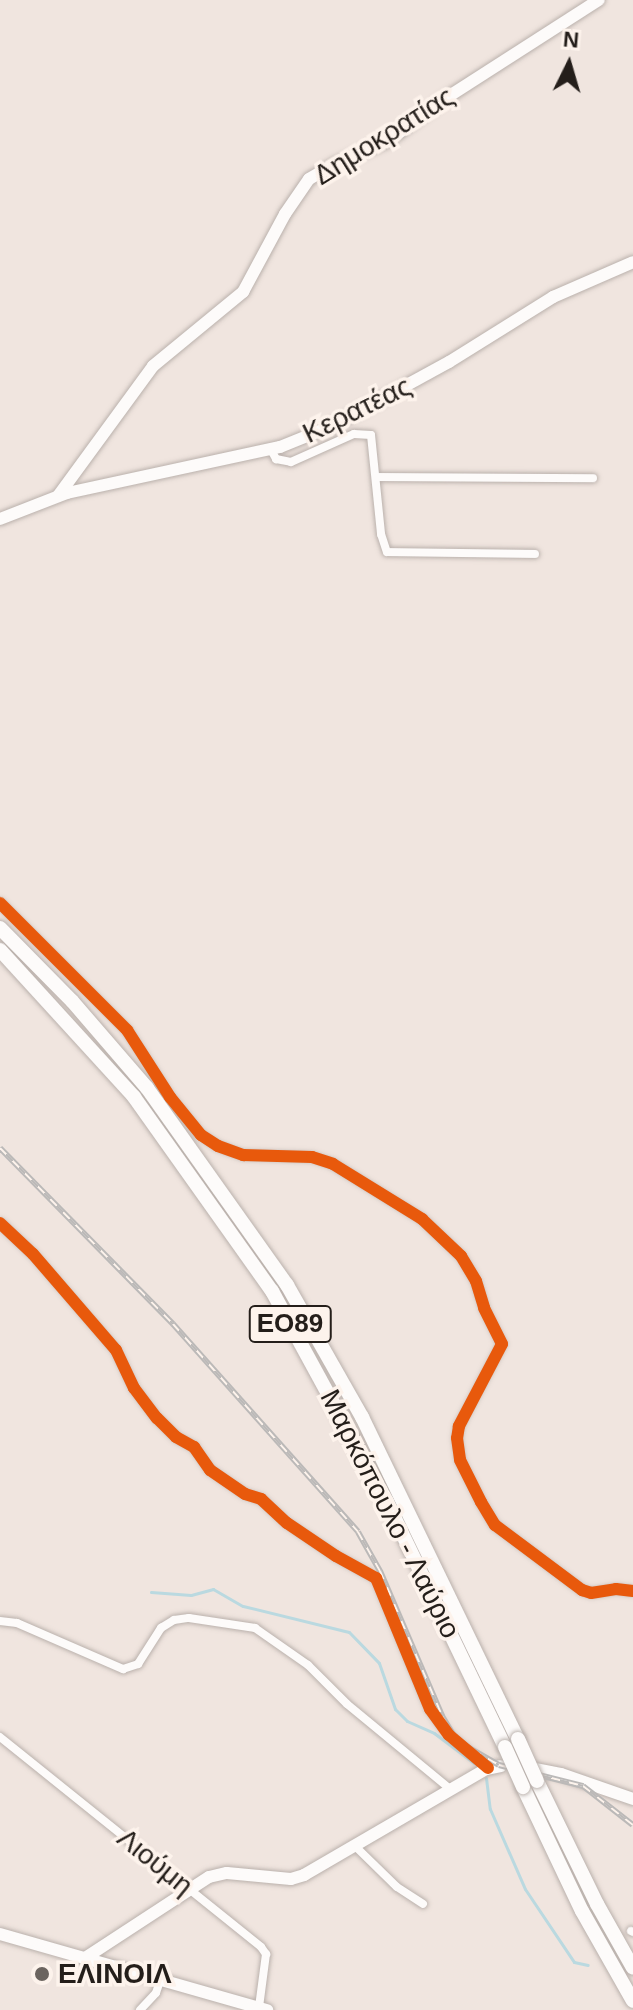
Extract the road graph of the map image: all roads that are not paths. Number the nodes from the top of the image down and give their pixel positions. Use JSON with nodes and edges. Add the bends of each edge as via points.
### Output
{"nodes":[{"id":1,"x":599,"y":0,"type":"edge"},
{"id":2,"x":633,"y":262,"type":"edge"},
{"id":3,"x":270,"y":448,"type":"junction"},
{"id":4,"x":377,"y":477,"type":"junction"},
{"id":5,"x":593,"y":478,"type":"dead end"},
{"id":6,"x":58,"y":496,"type":"junction"},
{"id":7,"x":0,"y":519,"type":"edge"},
{"id":8,"x":535,"y":554,"type":"dead end"},
{"id":9,"x":0,"y":903,"type":"edge"},
{"id":10,"x":0,"y":928,"type":"edge"},
{"id":11,"x":0,"y":950,"type":"edge"},
{"id":12,"x":0,"y":1223,"type":"edge"},
{"id":13,"x":633,"y":1591,"type":"edge"},
{"id":14,"x":0,"y":1621,"type":"edge"},
{"id":15,"x":0,"y":1737,"type":"edge"},
{"id":16,"x":511,"y":1743,"type":"junction"},
{"id":17,"x":494,"y":1767,"type":"joint"},
{"id":18,"x":532,"y":1779,"type":"junction"},
{"id":19,"x":450,"y":1789,"type":"junction"},
{"id":20,"x":633,"y":1799,"type":"edge"},
{"id":21,"x":356,"y":1847,"type":"junction"},
{"id":22,"x":188,"y":1890,"type":"junction"},
{"id":23,"x":423,"y":1904,"type":"dead end"},
{"id":24,"x":0,"y":1934,"type":"edge"},
{"id":25,"x":85,"y":1958,"type":"junction"},
{"id":26,"x":633,"y":1968,"type":"edge"},
{"id":27,"x":161,"y":1977,"type":"junction"},
{"id":28,"x":633,"y":2001,"type":"edge"},
{"id":29,"x":263,"y":2009,"type":"edge"},
{"id":30,"x":140,"y":2010,"type":"edge"}],
"edges":[{"from":1,"to":6,"type":"street","name":"Δημοκρατίας","via":[[388,141],[309,179],[243,292],[153,366]]},
{"from":2,"to":3,"type":"street","name":"Κερατέας","via":[[553,297],[368,409]]},
{"from":3,"to":4,"type":"street","via":[[276,459],[291,462],[367,433],[375,442]]},
{"from":3,"to":6,"type":"street","name":"Κερατέας"},
{"from":4,"to":5,"type":"street"},
{"from":4,"to":8,"type":"street","via":[[387,552]]},
{"from":6,"to":7,"type":"street","name":"Κερατέας"},
{"from":9,"to":13,"type":"street","via":[[127,1030],[201,1135],[243,1155],[312,1157],[333,1164],[422,1219],[461,1256],[502,1344],[457,1438],[460,1460],[481,1502],[495,1525],[582,1590]]},
{"from":10,"to":16,"type":"highway","name":"Μαρκόπουλο - Λαύριο","number":"ΕΟ89","via":[[147,1088],[287,1285],[362,1417]]},
{"from":11,"to":16,"type":"highway","name":"Μαρκόπουλο - Λαύριο","number":"ΕΟ89","via":[[134,1097],[272,1291]]},
{"from":12,"to":17,"type":"street","via":[[116,1350],[134,1388],[157,1418],[194,1447],[210,1470],[376,1578],[430,1709],[449,1735]]},
{"from":14,"to":19,"type":"street","via":[[17,1623],[123,1669],[138,1664],[161,1628],[174,1620],[255,1628],[308,1665]]},
{"from":15,"to":22,"type":"street","name":"Λιούμη"},
{"from":16,"to":18,"type":"highway","name":"Μαρκόπουλο - Λαύριο","number":"ΕΟ89","bridge":true},
{"from":17,"to":19,"type":"street"},
{"from":18,"to":20,"type":"street","via":[[561,1774]]},
{"from":18,"to":26,"type":"highway","name":"Μαρκόπουλο - Λαύριο","number":"ΕΟ89"},
{"from":18,"to":28,"type":"highway","name":"Μαρκόπουλο - Λαύριο","number":"ΕΟ89","via":[[582,1911]]},
{"from":19,"to":21,"type":"street"},
{"from":21,"to":22,"type":"street","via":[[291,1879],[227,1873]]},
{"from":21,"to":23,"type":"street"},
{"from":22,"to":25,"type":"street"},
{"from":22,"to":29,"type":"street","name":"Λιούμη","via":[[266,1954]]},
{"from":24,"to":25,"type":"street"},
{"from":25,"to":27,"type":"street"},
{"from":27,"to":29,"type":"street"},
{"from":27,"to":30,"type":"street","via":[[156,1993]]}]}
